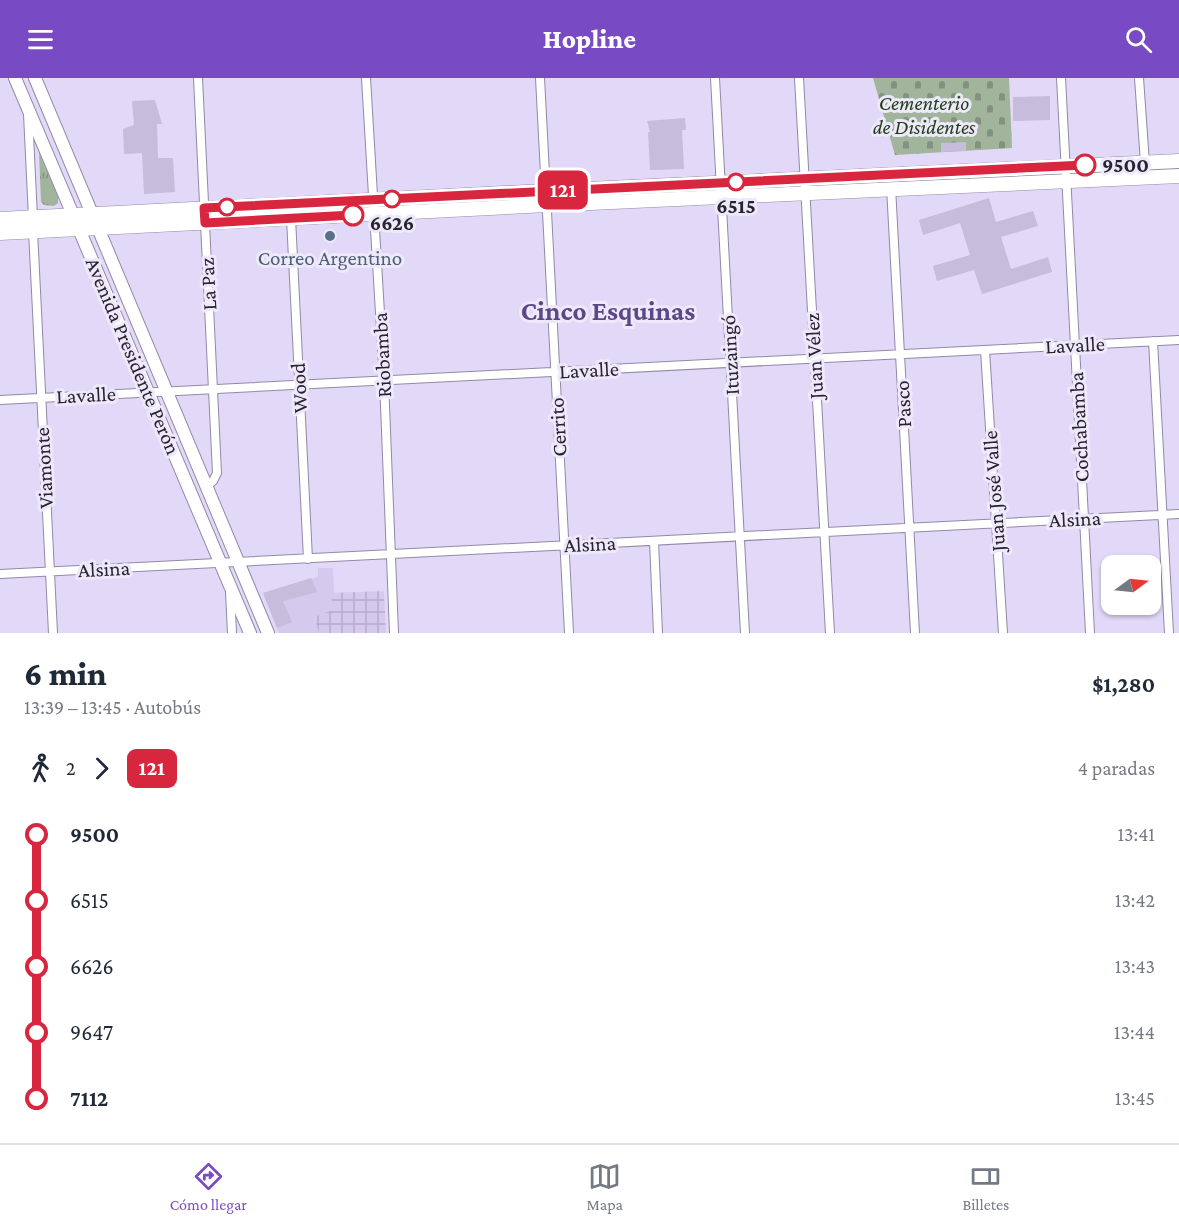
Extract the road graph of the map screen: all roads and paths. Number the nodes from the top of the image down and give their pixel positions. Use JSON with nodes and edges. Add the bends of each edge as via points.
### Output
{"nodes":[{"id":1,"x":15,"y":78,"type":"edge"},
{"id":2,"x":35,"y":78,"type":"edge"},
{"id":3,"x":198,"y":78,"type":"edge"},
{"id":4,"x":366,"y":78,"type":"edge"},
{"id":5,"x":540,"y":78,"type":"edge"},
{"id":6,"x":715,"y":78,"type":"edge"},
{"id":7,"x":799,"y":78,"type":"edge"},
{"id":8,"x":1061,"y":78,"type":"edge"},
{"id":9,"x":1139,"y":78,"type":"edge"},
{"id":10,"x":28,"y":108,"type":"junction"},
{"id":11,"x":1179,"y":161,"type":"edge"},
{"id":12,"x":1145,"y":163,"type":"junction"},
{"id":13,"x":1065,"y":166,"type":"junction"},
{"id":14,"x":891,"y":174,"type":"junction"},
{"id":15,"x":1179,"y":176,"type":"edge"},
{"id":16,"x":804,"y":178,"type":"junction"},
{"id":17,"x":1066,"y":181,"type":"junction"},
{"id":18,"x":720,"y":182,"type":"junction"},
{"id":19,"x":892,"y":190,"type":"junction"},
{"id":20,"x":805,"y":194,"type":"junction"},
{"id":21,"x":721,"y":197,"type":"junction"},
{"id":22,"x":546,"y":198,"type":"junction"},
{"id":23,"x":374,"y":207,"type":"junction"},
{"id":24,"x":204,"y":208,"type":"junction"},
{"id":25,"x":291,"y":218,"type":"junction"},
{"id":26,"x":0,"y":219,"type":"edge"},
{"id":27,"x":95,"y":221,"type":"junction"},
{"id":28,"x":76,"y":222,"type":"junction"},
{"id":29,"x":205,"y":223,"type":"junction"},
{"id":30,"x":33,"y":224,"type":"junction"},
{"id":31,"x":0,"y":233,"type":"edge"},
{"id":32,"x":1179,"y":340,"type":"edge"},
{"id":33,"x":1153,"y":341,"type":"junction"},
{"id":34,"x":1075,"y":345,"type":"junction"},
{"id":35,"x":985,"y":350,"type":"junction"},
{"id":36,"x":900,"y":354,"type":"junction"},
{"id":37,"x":814,"y":358,"type":"junction"},
{"id":38,"x":730,"y":363,"type":"junction"},
{"id":39,"x":555,"y":371,"type":"junction"},
{"id":40,"x":384,"y":380,"type":"junction"},
{"id":41,"x":299,"y":384,"type":"junction"},
{"id":42,"x":213,"y":389,"type":"junction"},
{"id":43,"x":166,"y":391,"type":"junction"},
{"id":44,"x":148,"y":392,"type":"junction"},
{"id":45,"x":41,"y":398,"type":"junction"},
{"id":46,"x":0,"y":400,"type":"edge"},
{"id":47,"x":207,"y":486,"type":"junction"},
{"id":48,"x":1179,"y":514,"type":"edge"},
{"id":49,"x":1164,"y":515,"type":"junction"},
{"id":50,"x":1084,"y":519,"type":"junction"},
{"id":51,"x":997,"y":523,"type":"junction"},
{"id":52,"x":909,"y":528,"type":"junction"},
{"id":53,"x":824,"y":532,"type":"junction"},
{"id":54,"x":740,"y":537,"type":"junction"},
{"id":55,"x":654,"y":541,"type":"junction"},
{"id":56,"x":564,"y":546,"type":"junction"},
{"id":57,"x":391,"y":554,"type":"junction"},
{"id":58,"x":308,"y":559,"type":"junction"},
{"id":59,"x":238,"y":562,"type":"junction"},
{"id":60,"x":221,"y":563,"type":"junction"},
{"id":61,"x":50,"y":572,"type":"junction"},
{"id":62,"x":0,"y":574,"type":"edge"},
{"id":63,"x":229,"y":582,"type":"junction"},
{"id":64,"x":53,"y":633,"type":"edge"},
{"id":65,"x":232,"y":633,"type":"edge"},
{"id":66,"x":250,"y":633,"type":"edge"},
{"id":67,"x":268,"y":633,"type":"edge"},
{"id":68,"x":394,"y":633,"type":"edge"},
{"id":69,"x":569,"y":633,"type":"edge"},
{"id":70,"x":658,"y":633,"type":"edge"},
{"id":71,"x":745,"y":633,"type":"edge"},
{"id":72,"x":830,"y":633,"type":"edge"},
{"id":73,"x":915,"y":633,"type":"edge"},
{"id":74,"x":1003,"y":633,"type":"edge"},
{"id":75,"x":1090,"y":633,"type":"edge"},
{"id":76,"x":1169,"y":633,"type":"edge"}],
"edges":[{"from":1,"to":10,"type":"main road","name":"Avenida Presidente Perón"},
{"from":2,"to":27,"type":"main road","name":"Avenida Presidente Perón"},
{"from":3,"to":24,"type":"street","name":"La Paz"},
{"from":4,"to":23,"type":"street","name":"Riobamba"},
{"from":5,"to":22,"type":"street","name":"Cerrito"},
{"from":6,"to":18,"type":"street","name":"Ituzaingó"},
{"from":7,"to":16,"type":"street","name":"Juan Vélez"},
{"from":8,"to":13,"type":"street","name":"Cochabamba"},
{"from":9,"to":12,"type":"street"},
{"from":10,"to":28,"type":"main road","name":"Avenida Presidente Perón"},
{"from":10,"to":30,"type":"street","name":"Viamonte"},
{"from":11,"to":12,"type":"main road"},
{"from":12,"to":13,"type":"main road"},
{"from":13,"to":14,"type":"main road"},
{"from":13,"to":17,"type":"street","name":"Cochabamba"},
{"from":14,"to":16,"type":"main road"},
{"from":14,"to":19,"type":"street","name":"Pasco"},
{"from":15,"to":17,"type":"main road"},
{"from":16,"to":18,"type":"main road"},
{"from":16,"to":20,"type":"street","name":"Juan Vélez"},
{"from":17,"to":19,"type":"main road"},
{"from":17,"to":34,"type":"street","name":"Cochabamba"},
{"from":18,"to":21,"type":"street","name":"Ituzaingó"},
{"from":18,"to":22,"type":"main road"},
{"from":19,"to":20,"type":"main road"},
{"from":19,"to":36,"type":"street","name":"Pasco"},
{"from":20,"to":21,"type":"main road"},
{"from":20,"to":37,"type":"street","name":"Juan Vélez"},
{"from":21,"to":22,"type":"main road"},
{"from":21,"to":38,"type":"street","name":"Ituzaingó"},
{"from":22,"to":23,"type":"main road"},
{"from":22,"to":39,"type":"street","name":"Cerrito"},
{"from":23,"to":24,"type":"main road"},
{"from":23,"to":25,"type":"main road"},
{"from":23,"to":40,"type":"street","name":"Riobamba"},
{"from":24,"to":27,"type":"main road"},
{"from":24,"to":29,"type":"street","name":"La Paz"},
{"from":25,"to":29,"type":"main road"},
{"from":25,"to":41,"type":"street","name":"Wood"},
{"from":26,"to":30,"type":"main road"},
{"from":27,"to":28,"type":"main road"},
{"from":27,"to":29,"type":"main road"},
{"from":27,"to":43,"type":"main road","name":"Avenida Presidente Perón"},
{"from":28,"to":30,"type":"main road"},
{"from":28,"to":44,"type":"main road","name":"Avenida Presidente Perón"},
{"from":29,"to":42,"type":"street","name":"La Paz"},
{"from":30,"to":31,"type":"main road"},
{"from":30,"to":45,"type":"street","name":"Viamonte"},
{"from":32,"to":33,"type":"street","name":"Lavalle"},
{"from":33,"to":34,"type":"street","name":"Lavalle"},
{"from":33,"to":49,"type":"street"},
{"from":34,"to":35,"type":"street","name":"Lavalle"},
{"from":34,"to":50,"type":"street","name":"Cochabamba"},
{"from":35,"to":36,"type":"street","name":"Lavalle"},
{"from":35,"to":51,"type":"street","name":"Juan José Valle"},
{"from":36,"to":37,"type":"street","name":"Lavalle"},
{"from":36,"to":52,"type":"street","name":"Pasco"},
{"from":37,"to":38,"type":"street","name":"Lavalle"},
{"from":37,"to":53,"type":"street","name":"Juan Vélez"},
{"from":38,"to":39,"type":"street","name":"Lavalle"},
{"from":38,"to":54,"type":"street","name":"Ituzaingó"},
{"from":39,"to":40,"type":"street","name":"Lavalle"},
{"from":39,"to":56,"type":"street","name":"Cerrito"},
{"from":40,"to":41,"type":"street","name":"Lavalle"},
{"from":40,"to":57,"type":"street","name":"Riobamba"},
{"from":41,"to":42,"type":"street","name":"Lavalle"},
{"from":41,"to":58,"type":"street","name":"Wood"},
{"from":42,"to":43,"type":"street","name":"Lavalle"},
{"from":42,"to":47,"type":"street","name":"La Paz","via":[[217,472]]},
{"from":43,"to":44,"type":"street","name":"Lavalle"},
{"from":43,"to":47,"type":"main road","name":"Avenida Presidente Perón"},
{"from":44,"to":45,"type":"street","name":"Lavalle"},
{"from":44,"to":60,"type":"main road","name":"Avenida Presidente Perón"},
{"from":45,"to":46,"type":"street","name":"Lavalle"},
{"from":45,"to":61,"type":"street","name":"Viamonte"},
{"from":47,"to":59,"type":"main road","name":"Avenida Presidente Perón"},
{"from":48,"to":49,"type":"street","name":"Alsina"},
{"from":49,"to":50,"type":"street","name":"Alsina"},
{"from":49,"to":76,"type":"street"},
{"from":50,"to":51,"type":"street","name":"Alsina"},
{"from":50,"to":75,"type":"street","name":"Cochabamba"},
{"from":51,"to":52,"type":"street","name":"Alsina"},
{"from":51,"to":74,"type":"street","name":"Juan José Valle"},
{"from":52,"to":53,"type":"street","name":"Alsina"},
{"from":52,"to":73,"type":"street","name":"Pasco"},
{"from":53,"to":54,"type":"street","name":"Alsina"},
{"from":53,"to":72,"type":"street","name":"Juan Vélez"},
{"from":54,"to":55,"type":"street","name":"Alsina"},
{"from":54,"to":71,"type":"street","name":"Ituzaingó"},
{"from":55,"to":56,"type":"street","name":"Alsina"},
{"from":55,"to":70,"type":"street"},
{"from":56,"to":57,"type":"street","name":"Alsina"},
{"from":56,"to":69,"type":"street","name":"Cerrito"},
{"from":57,"to":58,"type":"street","name":"Alsina"},
{"from":57,"to":68,"type":"street","name":"Riobamba"},
{"from":58,"to":59,"type":"street","name":"Alsina"},
{"from":59,"to":60,"type":"street","name":"Alsina"},
{"from":59,"to":67,"type":"main road","name":"Avenida Presidente Perón"},
{"from":60,"to":61,"type":"street","name":"Alsina"},
{"from":60,"to":63,"type":"main road","name":"Avenida Presidente Perón"},
{"from":61,"to":62,"type":"street","name":"Alsina"},
{"from":61,"to":64,"type":"street","name":"Viamonte"},
{"from":63,"to":65,"type":"street"},
{"from":63,"to":66,"type":"main road","name":"Avenida Presidente Perón"}]}
